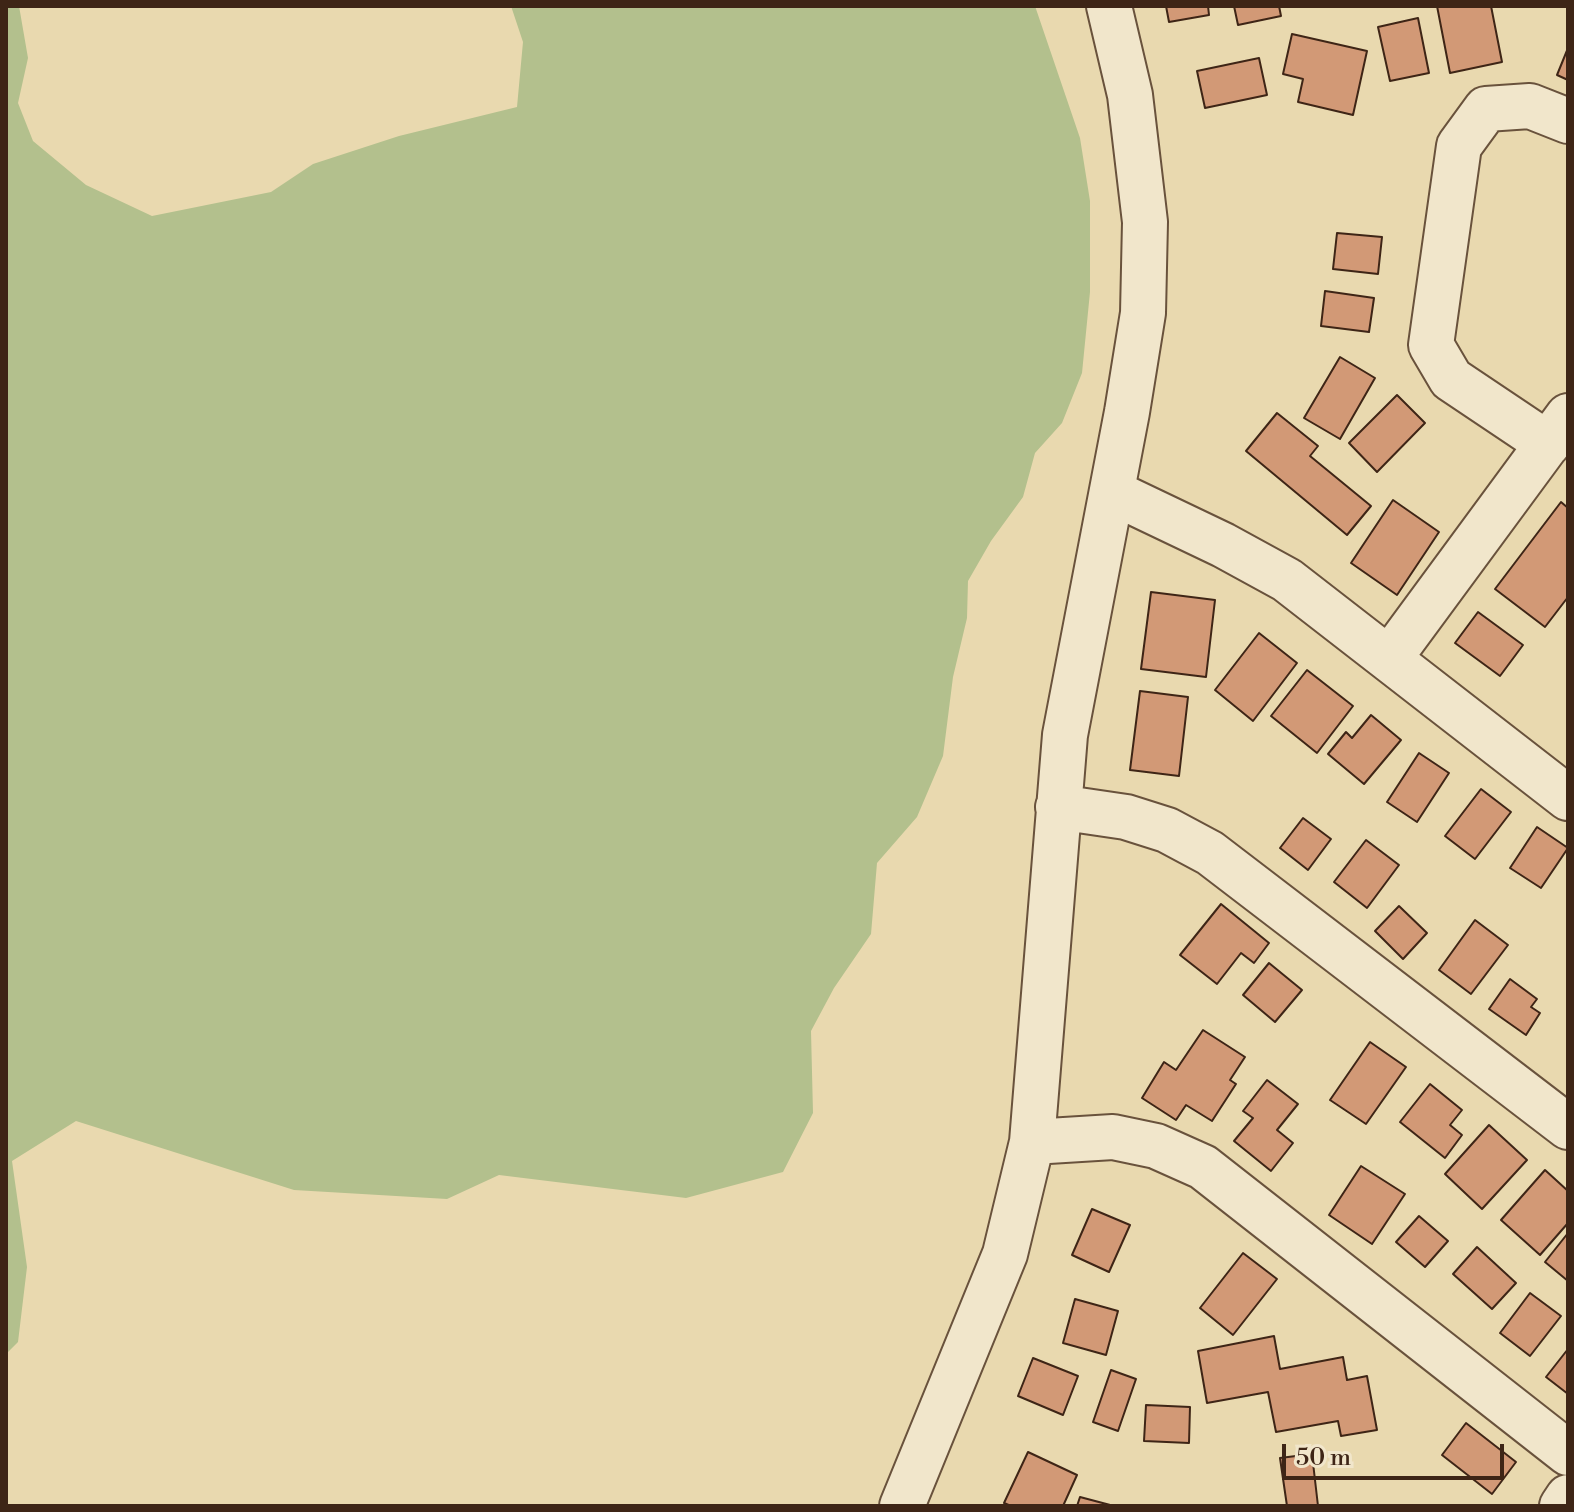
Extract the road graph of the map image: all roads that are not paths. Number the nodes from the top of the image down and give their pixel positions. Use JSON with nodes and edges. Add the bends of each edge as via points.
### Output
{"nodes":[{"id":1,"x":1109,"y":6,"type":"edge"},
{"id":2,"x":1568,"y":121,"type":"edge"},
{"id":3,"x":1558,"y":430,"type":"edge"},
{"id":4,"x":1112,"y":492,"type":"junction"},
{"id":5,"x":1389,"y":659,"type":"junction"},
{"id":6,"x":1568,"y":798,"type":"edge"},
{"id":7,"x":1058,"y":807,"type":"junction"},
{"id":8,"x":1568,"y":1127,"type":"edge"},
{"id":9,"x":1032,"y":1142,"type":"junction"},
{"id":10,"x":1568,"y":1453,"type":"edge"},
{"id":11,"x":1568,"y":1497,"type":"edge"},
{"id":12,"x":902,"y":1506,"type":"edge"},
{"id":13,"x":1562,"y":1506,"type":"edge"}],
"edges":[{"from":1,"to":4,"type":"street","via":[[1130,95],[1145,222],[1143,313]]},
{"from":2,"to":3,"type":"street","via":[[1530,106],[1486,109],[1459,146],[1431,345],[1451,379]]},
{"from":3,"to":5,"type":"street"},
{"from":4,"to":5,"type":"street","via":[[1287,580]]},
{"from":4,"to":7,"type":"street","via":[[1065,735]]},
{"from":5,"to":6,"type":"street"},
{"from":7,"to":8,"type":"street","via":[[1126,817],[1167,830],[1210,853]]},
{"from":7,"to":9,"type":"street"},
{"from":9,"to":10,"type":"street","via":[[1113,1137],[1156,1146],[1203,1167]]},
{"from":9,"to":12,"type":"street","via":[[1005,1254]]},
{"from":11,"to":13,"type":"street"}]}
